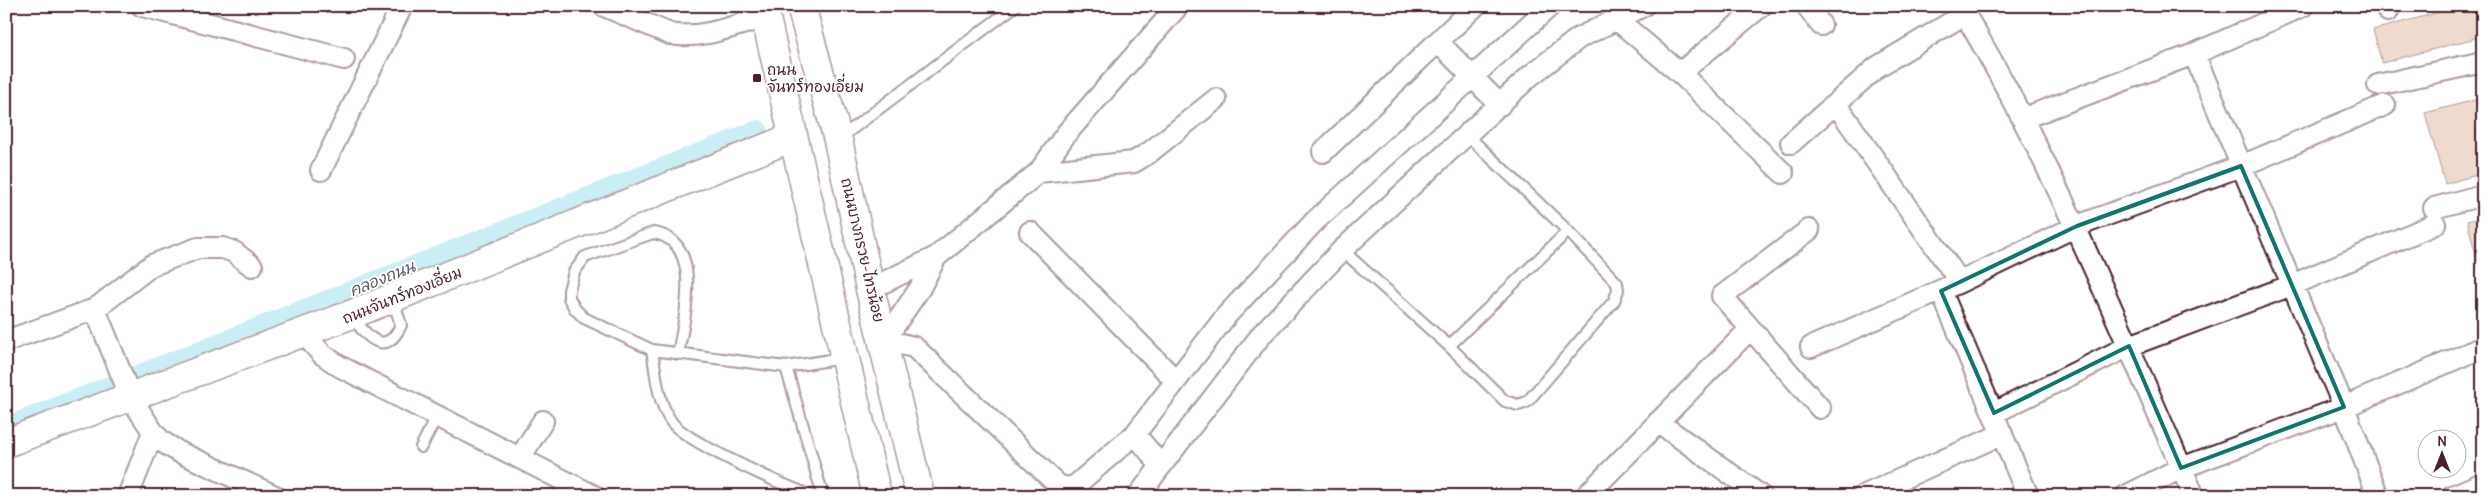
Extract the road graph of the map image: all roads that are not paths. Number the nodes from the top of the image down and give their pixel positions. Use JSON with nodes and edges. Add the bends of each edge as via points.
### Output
{"nodes":[{"id":1,"x":142,"y":6,"type":"edge"},
{"id":2,"x":402,"y":6,"type":"edge"},
{"id":3,"x":604,"y":6,"type":"edge"},
{"id":4,"x":801,"y":6,"type":"edge"},
{"id":5,"x":1015,"y":6,"type":"edge"},
{"id":6,"x":1178,"y":6,"type":"edge"},
{"id":7,"x":1475,"y":6,"type":"edge"},
{"id":8,"x":1550,"y":6,"type":"edge"},
{"id":9,"x":1643,"y":6,"type":"edge"},
{"id":10,"x":1761,"y":6,"type":"edge"},
{"id":11,"x":1806,"y":6,"type":"edge"},
{"id":12,"x":2304,"y":6,"type":"edge"},
{"id":13,"x":1962,"y":10,"type":"edge"},
{"id":14,"x":765,"y":12,"type":"edge"},
{"id":15,"x":1616,"y":18,"type":"junction"},
{"id":16,"x":1821,"y":25,"type":"dead end"},
{"id":17,"x":1438,"y":42,"type":"junction"},
{"id":18,"x":2194,"y":54,"type":"junction"},
{"id":19,"x":344,"y":59,"type":"dead end"},
{"id":20,"x":2483,"y":62,"type":"edge"},
{"id":21,"x":1680,"y":73,"type":"junction"},
{"id":22,"x":1474,"y":77,"type":"junction"},
{"id":23,"x":2378,"y":85,"type":"dead end"},
{"id":24,"x":1216,"y":99,"type":"dead end"},
{"id":25,"x":1836,"y":104,"type":"junction"},
{"id":26,"x":1500,"y":105,"type":"junction"},
{"id":27,"x":2384,"y":105,"type":"dead end"},
{"id":28,"x":2024,"y":118,"type":"junction"},
{"id":29,"x":1467,"y":135,"type":"junction"},
{"id":30,"x":794,"y":138,"type":"junction"},
{"id":31,"x":838,"y":140,"type":"junction"},
{"id":32,"x":1791,"y":143,"type":"dead end"},
{"id":33,"x":1323,"y":152,"type":"dead end"},
{"id":34,"x":2241,"y":166,"type":"junction"},
{"id":35,"x":321,"y":170,"type":"dead end"},
{"id":36,"x":1039,"y":172,"type":"junction"},
{"id":37,"x":1783,"y":173,"type":"dead end"},
{"id":38,"x":2483,"y":195,"type":"edge"},
{"id":39,"x":2077,"y":226,"type":"junction"},
{"id":40,"x":1809,"y":230,"type":"dead end"},
{"id":41,"x":1568,"y":231,"type":"junction"},
{"id":42,"x":1030,"y":232,"type":"dead end"},
{"id":43,"x":1342,"y":250,"type":"junction"},
{"id":44,"x":936,"y":257,"type":"junction"},
{"id":45,"x":252,"y":266,"type":"dead end"},
{"id":46,"x":1960,"y":282,"type":"junction"},
{"id":47,"x":2292,"y":285,"type":"junction"},
{"id":48,"x":870,"y":289,"type":"junction"},
{"id":49,"x":1941,"y":290,"type":"junction"},
{"id":50,"x":393,"y":298,"type":"junction"},
{"id":51,"x":95,"y":309,"type":"junction"},
{"id":52,"x":350,"y":316,"type":"junction"},
{"id":53,"x":1750,"y":328,"type":"junction"},
{"id":54,"x":304,"y":333,"type":"junction"},
{"id":55,"x":6,"y":341,"type":"edge"},
{"id":56,"x":884,"y":344,"type":"junction"},
{"id":57,"x":1449,"y":346,"type":"junction"},
{"id":58,"x":2129,"y":346,"type":"junction"},
{"id":59,"x":2483,"y":347,"type":"edge"},
{"id":60,"x":1811,"y":348,"type":"dead end"},
{"id":61,"x":652,"y":350,"type":"junction"},
{"id":62,"x":678,"y":354,"type":"junction"},
{"id":63,"x":846,"y":357,"type":"junction"},
{"id":64,"x":786,"y":367,"type":"junction"},
{"id":65,"x":1176,"y":381,"type":"junction"},
{"id":66,"x":128,"y":390,"type":"junction"},
{"id":67,"x":2344,"y":407,"type":"junction"},
{"id":68,"x":1820,"y":408,"type":"dead end"},
{"id":69,"x":1994,"y":414,"type":"junction"},
{"id":70,"x":438,"y":416,"type":"junction"},
{"id":71,"x":543,"y":421,"type":"dead end"},
{"id":72,"x":1658,"y":422,"type":"junction"},
{"id":73,"x":153,"y":432,"type":"junction"},
{"id":74,"x":1135,"y":434,"type":"junction"},
{"id":75,"x":2002,"y":434,"type":"junction"},
{"id":76,"x":6,"y":443,"type":"edge"},
{"id":77,"x":421,"y":447,"type":"dead end"},
{"id":78,"x":520,"y":458,"type":"junction"},
{"id":79,"x":1161,"y":466,"type":"junction"},
{"id":80,"x":2182,"y":468,"type":"junction"},
{"id":81,"x":2483,"y":483,"type":"edge"},
{"id":82,"x":562,"y":488,"type":"edge"},
{"id":83,"x":252,"y":491,"type":"edge"},
{"id":84,"x":128,"y":496,"type":"edge"},
{"id":85,"x":275,"y":496,"type":"edge"},
{"id":86,"x":594,"y":496,"type":"edge"},
{"id":87,"x":811,"y":496,"type":"edge"},
{"id":88,"x":823,"y":496,"type":"edge"},
{"id":89,"x":877,"y":496,"type":"edge"},
{"id":90,"x":920,"y":496,"type":"edge"},
{"id":91,"x":1138,"y":496,"type":"edge"},
{"id":92,"x":1586,"y":496,"type":"edge"},
{"id":93,"x":1760,"y":496,"type":"edge"},
{"id":94,"x":1863,"y":496,"type":"edge"},
{"id":95,"x":2028,"y":496,"type":"edge"},
{"id":96,"x":2126,"y":496,"type":"edge"},
{"id":97,"x":2194,"y":496,"type":"edge"},
{"id":98,"x":2378,"y":496,"type":"edge"},
{"id":99,"x":2452,"y":496,"type":"edge"}],
"edges":[{"from":1,"to":19,"type":"street"},
{"from":2,"to":35,"type":"street"},
{"from":3,"to":14,"type":"street","via":[[680,36],[694,36]]},
{"from":4,"to":31,"type":"main road","name":"ถนนบางกรวย-ไทรน้อย"},
{"from":5,"to":31,"type":"lane"},
{"from":6,"to":36,"type":"street","via":[[1066,134]]},
{"from":7,"to":17,"type":"street"},
{"from":8,"to":22,"type":"street"},
{"from":9,"to":15,"type":"street"},
{"from":10,"to":21,"type":"street"},
{"from":11,"to":16,"type":"street"},
{"from":12,"to":18,"type":"street"},
{"from":13,"to":25,"type":"street","via":[[1877,68]]},
{"from":13,"to":28,"type":"street"},
{"from":14,"to":30,"type":"main road"},
{"from":15,"to":21,"type":"street"},
{"from":15,"to":26,"type":"street","via":[[1579,38],[1530,76]]},
{"from":17,"to":22,"type":"street"},
{"from":17,"to":33,"type":"street"},
{"from":18,"to":28,"type":"street"},
{"from":18,"to":34,"type":"street"},
{"from":20,"to":23,"type":"street"},
{"from":21,"to":37,"type":"street"},
{"from":22,"to":26,"type":"street"},
{"from":22,"to":65,"type":"street","via":[[1314,222],[1226,316]]},
{"from":24,"to":36,"type":"street","via":[[1134,162]]},
{"from":25,"to":32,"type":"street"},
{"from":25,"to":46,"type":"street"},
{"from":26,"to":29,"type":"street"},
{"from":27,"to":34,"type":"street"},
{"from":28,"to":39,"type":"street"},
{"from":29,"to":41,"type":"lane"},
{"from":29,"to":43,"type":"street"},
{"from":30,"to":50,"type":"main road","name":"ถนนจันทร์ทองเอี่ยม"},
{"from":30,"to":63,"type":"main road"},
{"from":31,"to":48,"type":"main road","name":"ถนนบางกรวย-ไทรน้อย"},
{"from":34,"to":39,"type":"street"},
{"from":34,"to":47,"type":"street"},
{"from":36,"to":44,"type":"street"},
{"from":38,"to":47,"type":"street"},
{"from":39,"to":46,"type":"street"},
{"from":39,"to":58,"type":"street"},
{"from":40,"to":53,"type":"street","via":[[1722,296]]},
{"from":41,"to":57,"type":"lane"},
{"from":41,"to":57,"type":"lane","via":[[1617,283],[1618,295],[1527,402],[1518,405],[1505,401]]},
{"from":42,"to":65,"type":"street"},
{"from":43,"to":57,"type":"lane"},
{"from":43,"to":79,"type":"street","via":[[1262,334]]},
{"from":44,"to":48,"type":"street"},
{"from":44,"to":56,"type":"street"},
{"from":45,"to":51,"type":"street","via":[[223,248],[198,248],[152,265]]},
{"from":46,"to":49,"type":"street"},
{"from":47,"to":58,"type":"street"},
{"from":47,"to":67,"type":"street"},
{"from":48,"to":56,"type":"main road","name":"ถนนบางกรวย-ไทรน้อย"},
{"from":49,"to":60,"type":"street"},
{"from":49,"to":69,"type":"street"},
{"from":50,"to":52,"type":"main road","name":"ถนนจันทร์ทองเอี่ยม"},
{"from":50,"to":52,"type":"lane","via":[[401,325],[390,341],[376,342]]},
{"from":51,"to":55,"type":"street"},
{"from":51,"to":66,"type":"street"},
{"from":52,"to":54,"type":"main road","name":"ถนนจันทร์ทองเอี่ยม"},
{"from":53,"to":68,"type":"street"},
{"from":53,"to":72,"type":"street"},
{"from":54,"to":66,"type":"main road","name":"ถนนจันทร์ทองเอี่ยม"},
{"from":54,"to":70,"type":"street","via":[[322,354],[339,366]]},
{"from":56,"to":74,"type":"street","via":[[914,347],[1058,485],[1067,488],[1076,485]]},
{"from":56,"to":90,"type":"main road","name":"ถนนบางกรวย-ไทรน้อย"},
{"from":58,"to":69,"type":"street"},
{"from":58,"to":80,"type":"street"},
{"from":59,"to":67,"type":"street"},
{"from":61,"to":62,"type":"lane"},
{"from":61,"to":62,"type":"lane","via":[[584,318],[569,298],[569,290],[574,272],[585,257],[653,233],[663,234],[677,243],[686,267],[689,283]]},
{"from":61,"to":87,"type":"lane","via":[[662,404],[671,422],[687,436],[767,478]]},
{"from":62,"to":64,"type":"lane"},
{"from":63,"to":64,"type":"lane"},
{"from":63,"to":89,"type":"main road"},
{"from":64,"to":88,"type":"lane"},
{"from":65,"to":74,"type":"street"},
{"from":66,"to":73,"type":"street"},
{"from":66,"to":76,"type":"main road","name":"ถนนจันทร์ทองเอี่ยม"},
{"from":67,"to":80,"type":"street"},
{"from":67,"to":98,"type":"street"},
{"from":69,"to":75,"type":"street"},
{"from":70,"to":77,"type":"lane"},
{"from":70,"to":78,"type":"street"},
{"from":71,"to":78,"type":"street"},
{"from":72,"to":92,"type":"street"},
{"from":72,"to":93,"type":"street"},
{"from":73,"to":83,"type":"street","via":[[178,452]]},
{"from":73,"to":84,"type":"street"},
{"from":74,"to":79,"type":"street"},
{"from":75,"to":94,"type":"street"},
{"from":75,"to":95,"type":"street"},
{"from":78,"to":82,"type":"street"},
{"from":79,"to":91,"type":"street"},
{"from":80,"to":96,"type":"street"},
{"from":80,"to":97,"type":"street"},
{"from":81,"to":99,"type":"street"},
{"from":82,"to":86,"type":"street"},
{"from":83,"to":85,"type":"street"}]}
